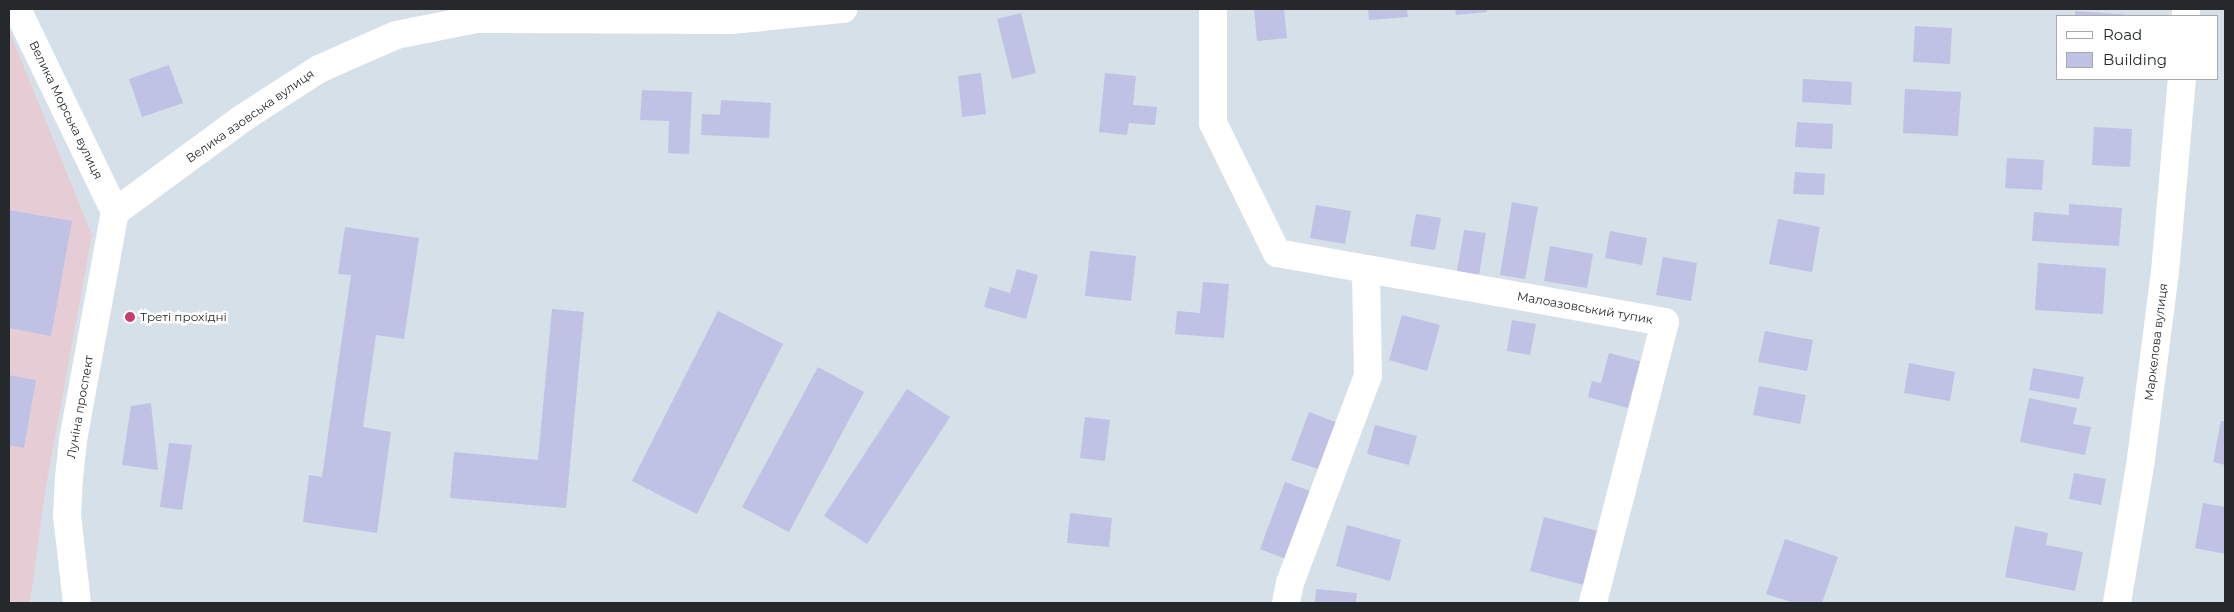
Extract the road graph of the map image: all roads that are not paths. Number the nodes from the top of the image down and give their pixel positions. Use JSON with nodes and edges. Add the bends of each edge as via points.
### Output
{"nodes":[{"id":1,"x":17,"y":9,"type":"edge"},
{"id":2,"x":843,"y":9,"type":"edge"},
{"id":3,"x":1213,"y":9,"type":"edge"},
{"id":4,"x":477,"y":14,"type":"edge"},
{"id":5,"x":2182,"y":80,"type":"edge"},
{"id":6,"x":115,"y":212,"type":"junction"},
{"id":7,"x":1366,"y":269,"type":"junction"},
{"id":8,"x":77,"y":603,"type":"edge"},
{"id":9,"x":1286,"y":603,"type":"edge"},
{"id":10,"x":1593,"y":603,"type":"edge"},
{"id":11,"x":2117,"y":603,"type":"edge"}],
"edges":[{"from":1,"to":6,"type":"street","name":"Велика Морська вулиця"},
{"from":2,"to":4,"type":"street","name":"Велика азовська вулиця","via":[[732,20]]},
{"from":3,"to":7,"type":"street","name":"Малоазовський тупик","via":[[1213,123],[1277,253]]},
{"from":4,"to":6,"type":"street","name":"Велика азовська вулиця","via":[[396,35],[319,69],[243,118]]},
{"from":5,"to":11,"type":"street","name":"Маркелова вулиця","via":[[2165,272],[2145,430]]},
{"from":6,"to":8,"type":"street","name":"Луніна проспект","via":[[73,440],[69,478],[67,515]]},
{"from":7,"to":9,"type":"street","via":[[1368,376],[1290,583]]},
{"from":7,"to":10,"type":"street","name":"Малоазовський тупик","via":[[1666,322]]}]}
